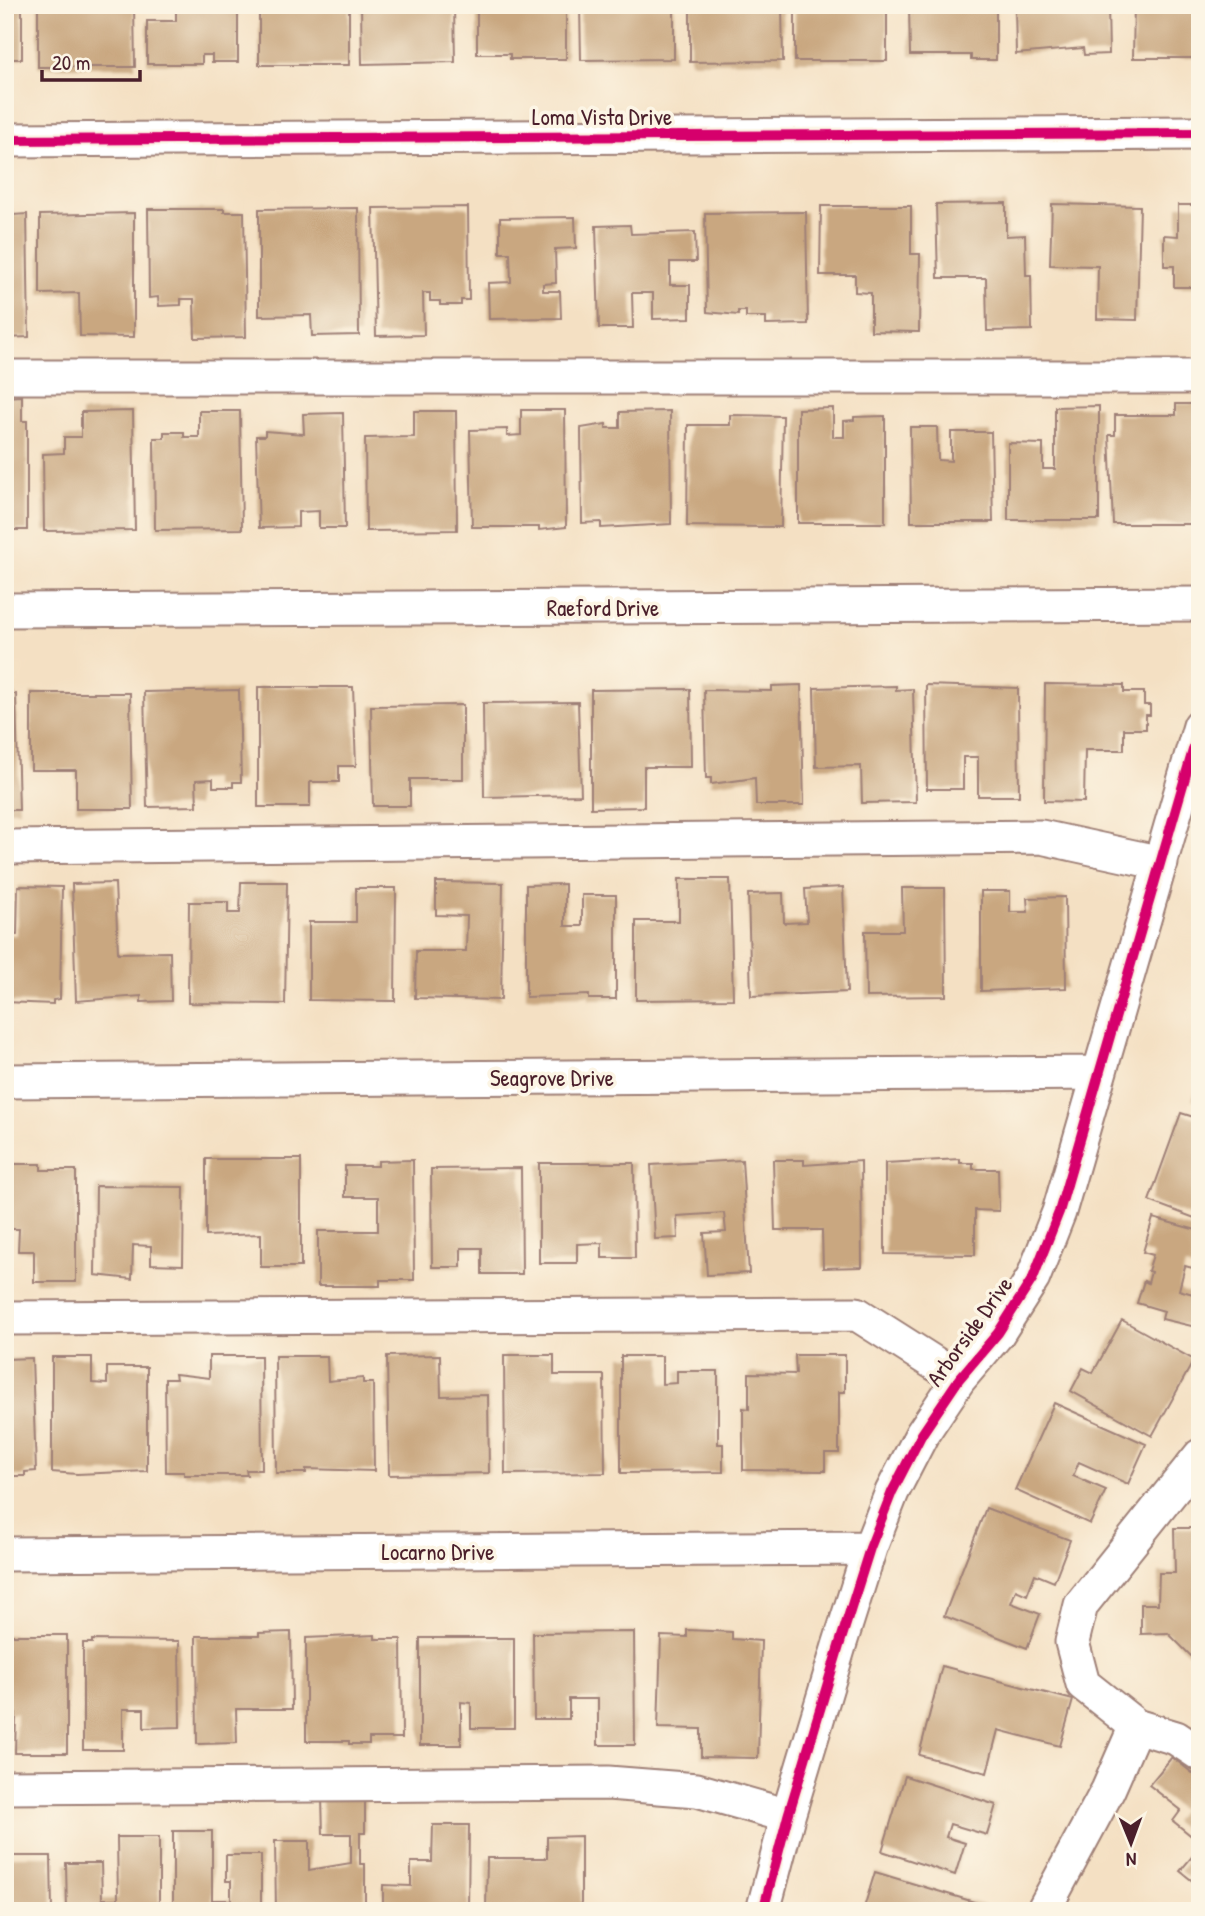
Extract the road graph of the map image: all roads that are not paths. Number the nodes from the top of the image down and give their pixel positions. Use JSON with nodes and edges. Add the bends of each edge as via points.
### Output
{"nodes":[{"id":1,"x":1200,"y":133,"type":"edge"},
{"id":2,"x":5,"y":140,"type":"edge"},
{"id":3,"x":5,"y":377,"type":"edge"},
{"id":4,"x":1200,"y":377,"type":"edge"},
{"id":5,"x":1200,"y":604,"type":"edge"},
{"id":6,"x":5,"y":610,"type":"edge"},
{"id":7,"x":1200,"y":726,"type":"edge"},
{"id":8,"x":5,"y":847,"type":"edge"},
{"id":9,"x":1161,"y":863,"type":"junction"},
{"id":10,"x":1098,"y":1073,"type":"junction"},
{"id":11,"x":5,"y":1081,"type":"edge"},
{"id":12,"x":5,"y":1318,"type":"edge"},
{"id":13,"x":959,"y":1379,"type":"junction"},
{"id":14,"x":1200,"y":1456,"type":"edge"},
{"id":15,"x":870,"y":1548,"type":"junction"},
{"id":16,"x":5,"y":1554,"type":"edge"},
{"id":17,"x":1136,"y":1726,"type":"junction"},
{"id":18,"x":1200,"y":1754,"type":"edge"},
{"id":19,"x":5,"y":1787,"type":"edge"},
{"id":20,"x":788,"y":1816,"type":"junction"},
{"id":21,"x":763,"y":1911,"type":"edge"},
{"id":22,"x":1043,"y":1911,"type":"edge"}],
"edges":[{"from":1,"to":2,"type":"street","name":"Loma Vista Drive"},
{"from":3,"to":4,"type":"street"},
{"from":5,"to":6,"type":"street","name":"Raeford Drive"},
{"from":7,"to":9,"type":"street","name":"Arborside Drive"},
{"from":8,"to":9,"type":"street","via":[[1041,837]]},
{"from":9,"to":10,"type":"street","name":"Arborside Drive"},
{"from":10,"to":11,"type":"street","name":"Seagrove Drive"},
{"from":10,"to":13,"type":"street","name":"Arborside Drive","via":[[1059,1212],[1033,1278],[998,1333]]},
{"from":12,"to":13,"type":"street","via":[[858,1314]]},
{"from":13,"to":15,"type":"street","name":"Arborside Drive","via":[[916,1446]]},
{"from":14,"to":17,"type":"street","via":[[1081,1605],[1072,1642],[1083,1685]]},
{"from":15,"to":16,"type":"street","name":"Locarno Drive"},
{"from":15,"to":20,"type":"street","name":"Arborside Drive"},
{"from":17,"to":18,"type":"street","via":[[1176,1738]]},
{"from":17,"to":22,"type":"street","via":[[1108,1790]]},
{"from":19,"to":20,"type":"street","via":[[608,1783],[697,1790]]},
{"from":20,"to":21,"type":"street","name":"Arborside Drive"}]}
